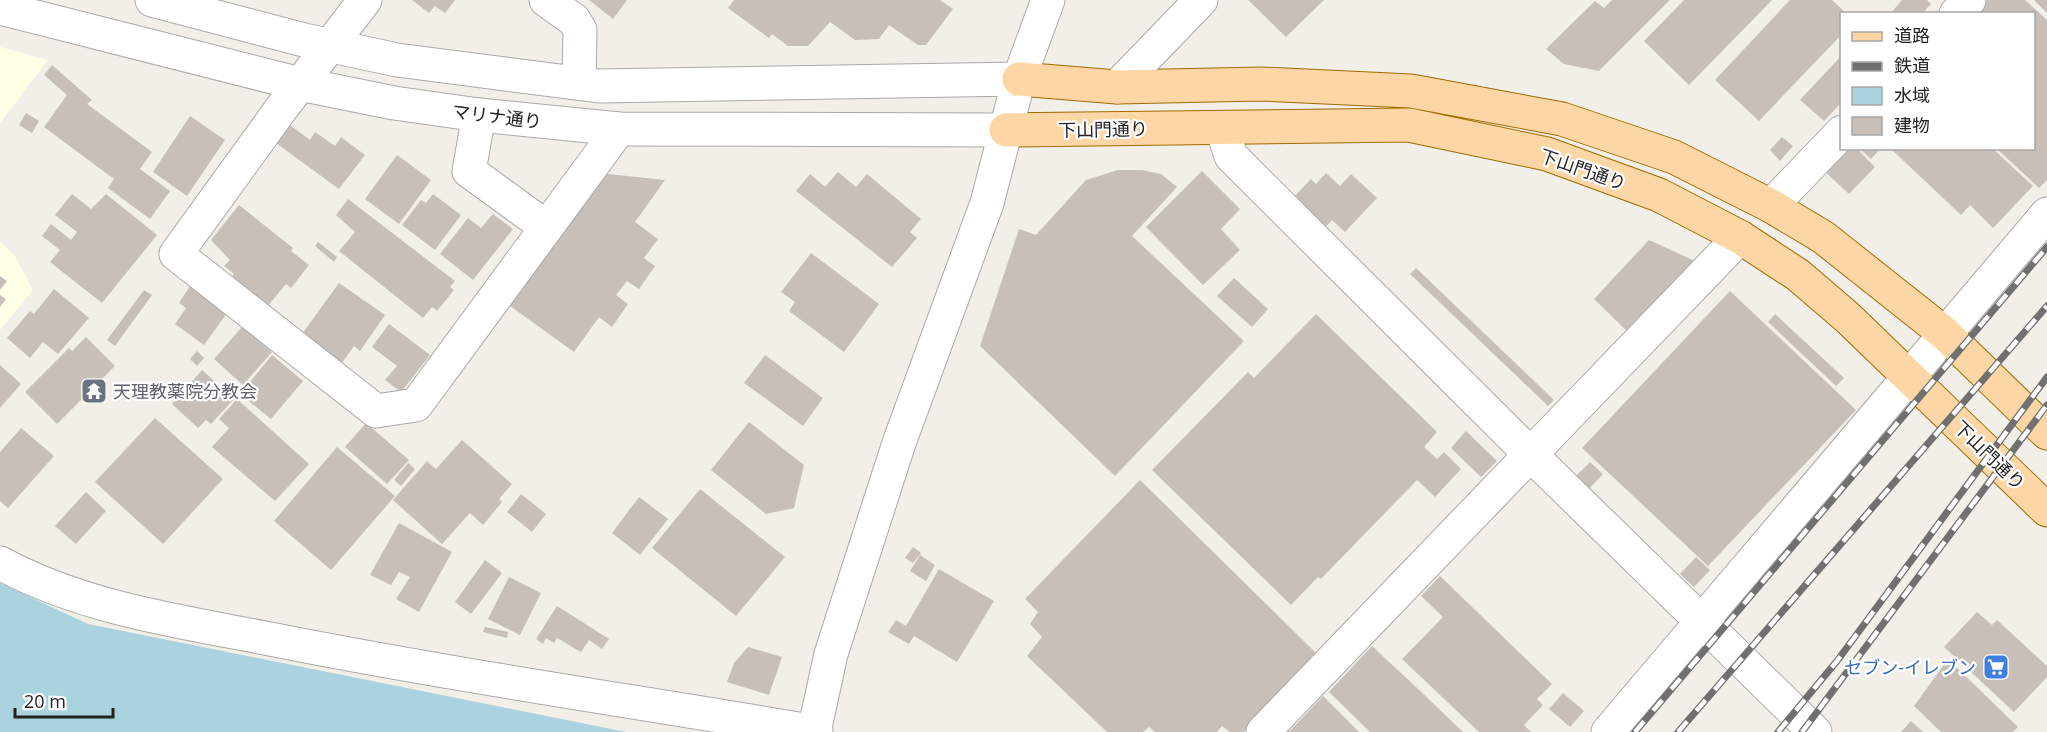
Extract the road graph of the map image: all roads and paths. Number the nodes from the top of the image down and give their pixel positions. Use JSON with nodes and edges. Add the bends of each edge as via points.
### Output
{"nodes":[{"id":1,"x":152,"y":0,"type":"edge"},
{"id":2,"x":365,"y":0,"type":"edge"},
{"id":3,"x":546,"y":0,"type":"edge"},
{"id":4,"x":1048,"y":0,"type":"edge"},
{"id":5,"x":1201,"y":0,"type":"edge"},
{"id":6,"x":1969,"y":0,"type":"edge"},
{"id":7,"x":0,"y":8,"type":"edge"},
{"id":8,"x":1958,"y":12,"type":"edge"},
{"id":9,"x":331,"y":46,"type":"junction"},
{"id":10,"x":1019,"y":79,"type":"junction"},
{"id":11,"x":579,"y":83,"type":"junction"},
{"id":12,"x":300,"y":84,"type":"junction"},
{"id":13,"x":1118,"y":87,"type":"junction"},
{"id":14,"x":479,"y":115,"type":"junction"},
{"id":15,"x":1222,"y":128,"type":"junction"},
{"id":16,"x":618,"y":129,"type":"junction"},
{"id":17,"x":1006,"y":130,"type":"junction"},
{"id":18,"x":1840,"y":134,"type":"edge"},
{"id":19,"x":1771,"y":206,"type":"junction"},
{"id":20,"x":2047,"y":214,"type":"edge"},
{"id":21,"x":546,"y":227,"type":"junction"},
{"id":22,"x":1740,"y":237,"type":"junction"},
{"id":23,"x":1944,"y":333,"type":"junction"},
{"id":24,"x":1907,"y":377,"type":"junction"},
{"id":25,"x":2047,"y":433,"type":"edge"},
{"id":26,"x":1530,"y":454,"type":"junction"},
{"id":27,"x":2047,"y":510,"type":"edge"},
{"id":28,"x":0,"y":563,"type":"edge"},
{"id":29,"x":1704,"y":621,"type":"junction"},
{"id":30,"x":814,"y":732,"type":"edge"},
{"id":31,"x":1263,"y":732,"type":"edge"},
{"id":32,"x":1608,"y":732,"type":"edge"},
{"id":33,"x":1815,"y":732,"type":"edge"}],
"edges":[{"from":1,"to":9,"type":"street"},
{"from":2,"to":9,"type":"street"},
{"from":3,"to":11,"type":"street","via":[[574,20],[580,30]]},
{"from":4,"to":10,"type":"street"},
{"from":5,"to":13,"type":"street"},
{"from":6,"to":8,"type":"street"},
{"from":7,"to":12,"type":"street","name":"マリナ通り"},
{"from":9,"to":11,"type":"street","via":[[465,70]]},
{"from":9,"to":12,"type":"street"},
{"from":10,"to":11,"type":"street","via":[[599,86]]},
{"from":10,"to":13,"type":"main road"},
{"from":10,"to":17,"type":"street"},
{"from":12,"to":14,"type":"street","name":"マリナ通り"},
{"from":12,"to":21,"type":"street","via":[[176,254],[375,411],[416,405]]},
{"from":13,"to":19,"type":"main road","via":[[1262,84],[1411,91],[1562,118],[1674,157]]},
{"from":14,"to":16,"type":"street","name":"マリナ通り"},
{"from":14,"to":21,"type":"street","via":[[469,171]]},
{"from":15,"to":17,"type":"main road","name":"下山門通り"},
{"from":15,"to":22,"type":"main road","name":"下山門通り","via":[[1409,125],[1547,154],[1659,195]]},
{"from":15,"to":26,"type":"street","via":[[1231,156]]},
{"from":16,"to":17,"type":"street","name":"マリナ通り"},
{"from":16,"to":21,"type":"street"},
{"from":17,"to":30,"type":"street","via":[[987,203],[899,444],[831,654]]},
{"from":18,"to":19,"type":"street"},
{"from":19,"to":23,"type":"main road","via":[[1822,237]]},
{"from":20,"to":23,"type":"street"},
{"from":22,"to":24,"type":"main road","name":"下山門通り","via":[[1798,275]]},
{"from":22,"to":26,"type":"street"},
{"from":23,"to":24,"type":"street"},
{"from":23,"to":25,"type":"main road"},
{"from":24,"to":27,"type":"main road","name":"下山門通り"},
{"from":24,"to":29,"type":"street"},
{"from":26,"to":29,"type":"street"},
{"from":26,"to":31,"type":"street"},
{"from":28,"to":30,"type":"street","via":[[28,579],[116,608],[408,667]]},
{"from":29,"to":32,"type":"street"},
{"from":29,"to":33,"type":"street"}]}
